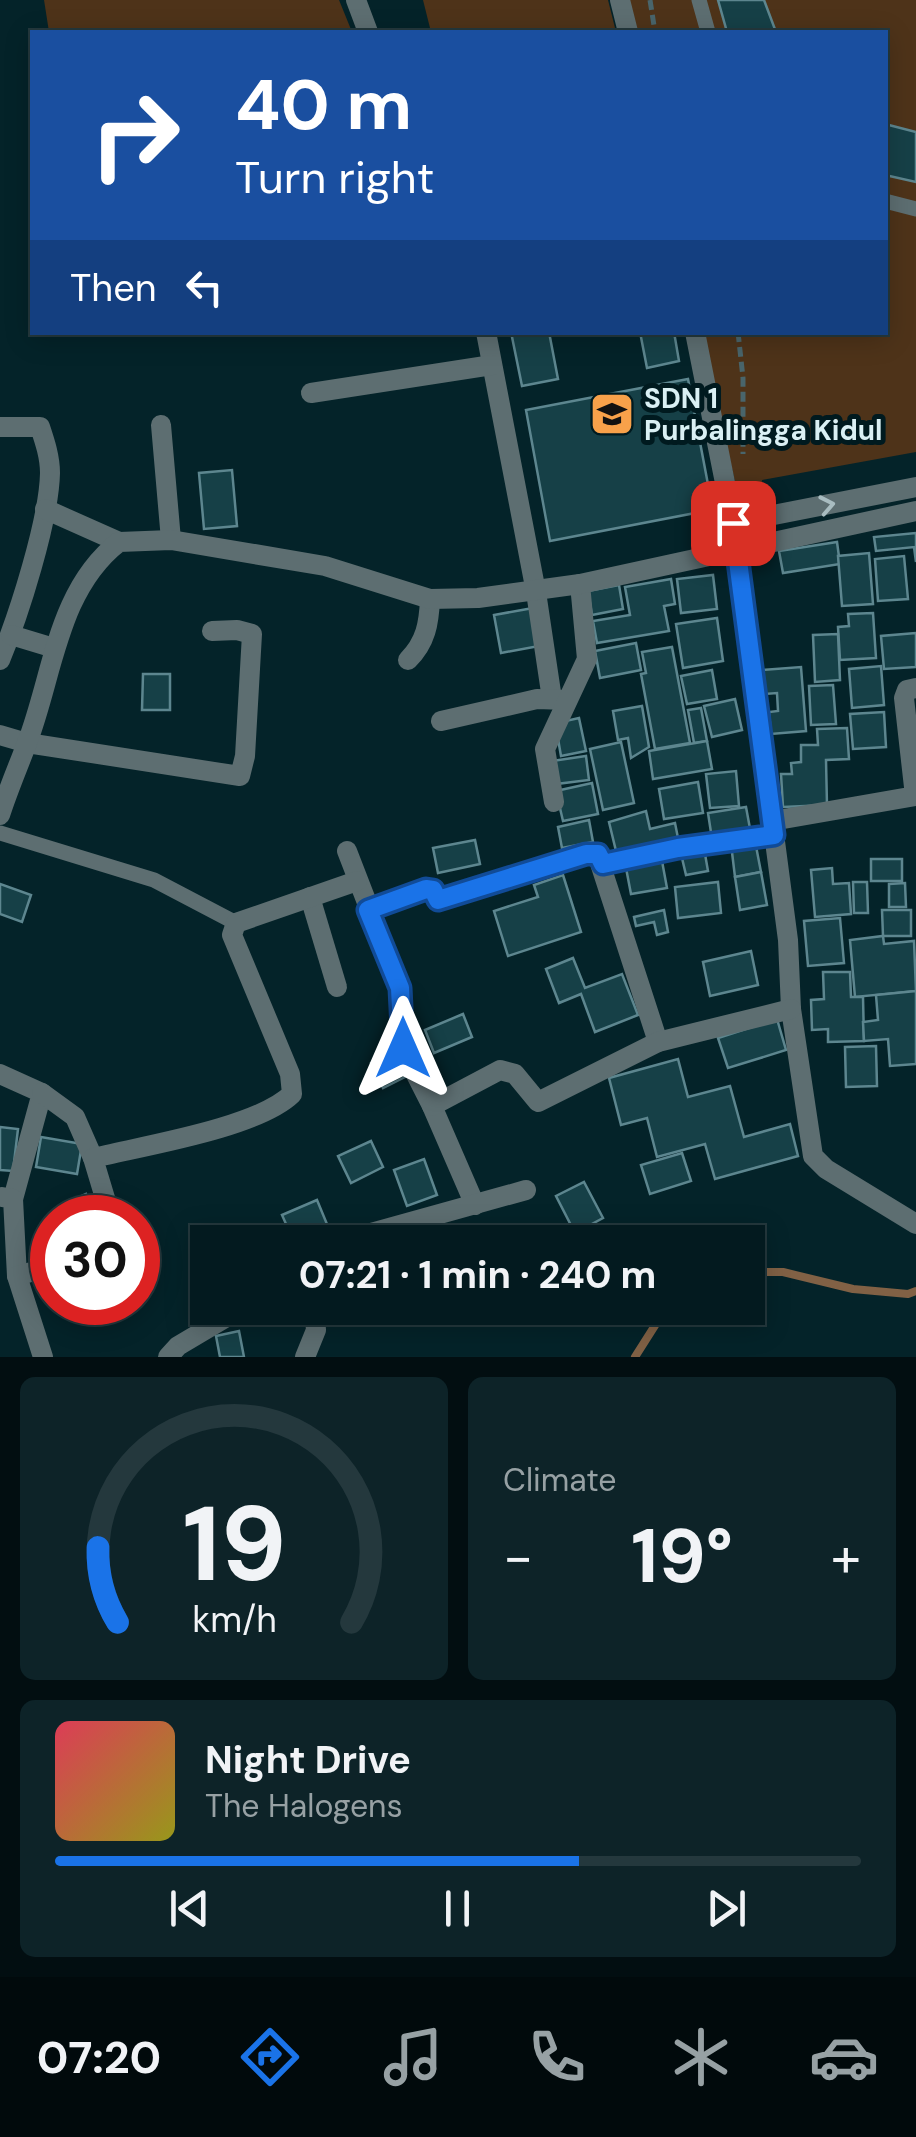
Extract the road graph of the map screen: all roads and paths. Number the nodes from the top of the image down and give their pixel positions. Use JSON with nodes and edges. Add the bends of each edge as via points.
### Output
{"nodes":[{"id":1,"x":356,"y":0,"type":"edge"},
{"id":2,"x":620,"y":0,"type":"edge"},
{"id":3,"x":650,"y":0,"type":"edge"},
{"id":4,"x":700,"y":0,"type":"edge"},
{"id":5,"x":367,"y":30,"type":"edge"},
{"id":6,"x":628,"y":30,"type":"edge"},
{"id":7,"x":654,"y":30,"type":"edge"},
{"id":8,"x":708,"y":30,"type":"edge"},
{"id":9,"x":888,"y":202,"type":"edge"},
{"id":10,"x":916,"y":209,"type":"edge"},
{"id":11,"x":487,"y":335,"type":"edge"},
{"id":12,"x":696,"y":335,"type":"edge"},
{"id":13,"x":738,"y":335,"type":"edge"},
{"id":14,"x":492,"y":365,"type":"junction"},
{"id":15,"x":312,"y":393,"type":"dead end"},
{"id":16,"x":161,"y":425,"type":"dead end"},
{"id":17,"x":0,"y":427,"type":"edge"},
{"id":18,"x":744,"y":466,"type":"dead end"},
{"id":19,"x":916,"y":486,"type":"edge"},
{"id":20,"x":916,"y":510,"type":"edge"},
{"id":21,"x":55,"y":513,"type":"junction"},
{"id":22,"x":733,"y":523,"type":"junction"},
{"id":23,"x":171,"y":540,"type":"junction"},
{"id":24,"x":118,"y":542,"type":"junction"},
{"id":25,"x":736,"y":548,"type":"junction"},
{"id":26,"x":711,"y":553,"type":"junction"},
{"id":27,"x":580,"y":584,"type":"junction"},
{"id":28,"x":536,"y":592,"type":"junction"},
{"id":29,"x":430,"y":599,"type":"junction"},
{"id":30,"x":212,"y":632,"type":"dead end"},
{"id":31,"x":33,"y":641,"type":"junction"},
{"id":32,"x":0,"y":660,"type":"edge"},
{"id":33,"x":408,"y":660,"type":"dead end"},
{"id":34,"x":916,"y":688,"type":"edge"},
{"id":35,"x":560,"y":700,"type":"junction"},
{"id":36,"x":441,"y":721,"type":"dead end"},
{"id":37,"x":16,"y":740,"type":"edge"},
{"id":38,"x":554,"y":802,"type":"dead end"},
{"id":39,"x":0,"y":815,"type":"edge"},
{"id":40,"x":773,"y":828,"type":"junction"},
{"id":41,"x":0,"y":833,"type":"edge"},
{"id":42,"x":347,"y":852,"type":"dead end"},
{"id":43,"x":603,"y":864,"type":"junction"},
{"id":44,"x":356,"y":881,"type":"junction"},
{"id":45,"x":310,"y":898,"type":"junction"},
{"id":46,"x":368,"y":910,"type":"junction"},
{"id":47,"x":236,"y":923,"type":"junction"},
{"id":48,"x":337,"y":987,"type":"dead end"},
{"id":49,"x":791,"y":1009,"type":"junction"},
{"id":50,"x":658,"y":1042,"type":"junction"},
{"id":51,"x":0,"y":1074,"type":"edge"},
{"id":52,"x":42,"y":1093,"type":"junction"},
{"id":53,"x":432,"y":1106,"type":"junction"},
{"id":54,"x":93,"y":1158,"type":"junction"},
{"id":55,"x":526,"y":1190,"type":"dead end"},
{"id":56,"x":104,"y":1195,"type":"edge"},
{"id":57,"x":6,"y":1198,"type":"edge"},
{"id":58,"x":475,"y":1205,"type":"junction"},
{"id":59,"x":916,"y":1224,"type":"edge"},
{"id":60,"x":402,"y":1225,"type":"edge"},
{"id":61,"x":30,"y":1272,"type":"edge"},
{"id":62,"x":17,"y":1276,"type":"junction"},
{"id":63,"x":213,"y":1325,"type":"edge"},
{"id":64,"x":316,"y":1325,"type":"edge"},
{"id":65,"x":43,"y":1357,"type":"edge"},
{"id":66,"x":168,"y":1357,"type":"edge"},
{"id":67,"x":305,"y":1357,"type":"edge"}],
"edges":[{"from":1,"to":5,"type":"street"},
{"from":2,"to":6,"type":"street"},
{"from":3,"to":7,"type":"path"},
{"from":4,"to":8,"type":"lane"},
{"from":9,"to":10,"type":"lane"},
{"from":11,"to":14,"type":"street"},
{"from":12,"to":22,"type":"street"},
{"from":13,"to":18,"type":"path"},
{"from":14,"to":15,"type":"street"},
{"from":14,"to":28,"type":"street"},
{"from":16,"to":23,"type":"street"},
{"from":17,"to":21,"type":"street","via":[[40,428]]},
{"from":22,"to":19,"type":"street","one_way":true},
{"from":20,"to":25,"type":"street"},
{"from":21,"to":24,"type":"street"},
{"from":21,"to":31,"type":"street"},
{"from":22,"to":25,"type":"street"},
{"from":22,"to":26,"type":"street"},
{"from":23,"to":24,"type":"street"},
{"from":23,"to":29,"type":"street","via":[[324,566]]},
{"from":24,"to":31,"type":"street"},
{"from":25,"to":26,"type":"street"},
{"from":25,"to":40,"type":"street"},
{"from":26,"to":27,"type":"street"},
{"from":27,"to":28,"type":"street"},
{"from":27,"to":35,"type":"street","via":[[587,659]]},
{"from":28,"to":29,"type":"street"},
{"from":28,"to":35,"type":"street"},
{"from":29,"to":33,"type":"street","via":[[429,624]]},
{"from":30,"to":37,"type":"street","via":[[252,634],[240,776]]},
{"from":31,"to":32,"type":"street"},
{"from":31,"to":37,"type":"street"},
{"from":34,"to":40,"type":"street","via":[[904,698],[915,796]]},
{"from":35,"to":36,"type":"street"},
{"from":35,"to":38,"type":"street","via":[[545,749]]},
{"from":37,"to":39,"type":"street","via":[[16,764]]},
{"from":40,"to":43,"type":"street"},
{"from":40,"to":49,"type":"street"},
{"from":41,"to":47,"type":"lane","via":[[154,880]]},
{"from":42,"to":44,"type":"street"},
{"from":43,"to":46,"type":"street","via":[[598,854],[586,854],[438,900],[426,889]]},
{"from":43,"to":50,"type":"street"},
{"from":44,"to":45,"type":"street"},
{"from":44,"to":46,"type":"street"},
{"from":45,"to":47,"type":"street"},
{"from":45,"to":48,"type":"street"},
{"from":46,"to":53,"type":"street","via":[[400,988],[403,1048]]},
{"from":47,"to":54,"type":"street","via":[[232,935],[290,1074],[292,1094],[239,1120]]},
{"from":49,"to":50,"type":"street"},
{"from":49,"to":59,"type":"street","via":[[812,1156]]},
{"from":50,"to":53,"type":"street","via":[[538,1102],[514,1074],[500,1070]]},
{"from":51,"to":52,"type":"street"},
{"from":52,"to":54,"type":"street","via":[[75,1116]]},
{"from":52,"to":57,"type":"street"},
{"from":53,"to":58,"type":"street"},
{"from":54,"to":56,"type":"street"},
{"from":55,"to":58,"type":"street"},
{"from":57,"to":62,"type":"street"},
{"from":58,"to":60,"type":"street"},
{"from":61,"to":62,"type":"street"},
{"from":62,"to":65,"type":"street"},
{"from":63,"to":66,"type":"street"},
{"from":64,"to":67,"type":"street"}]}
